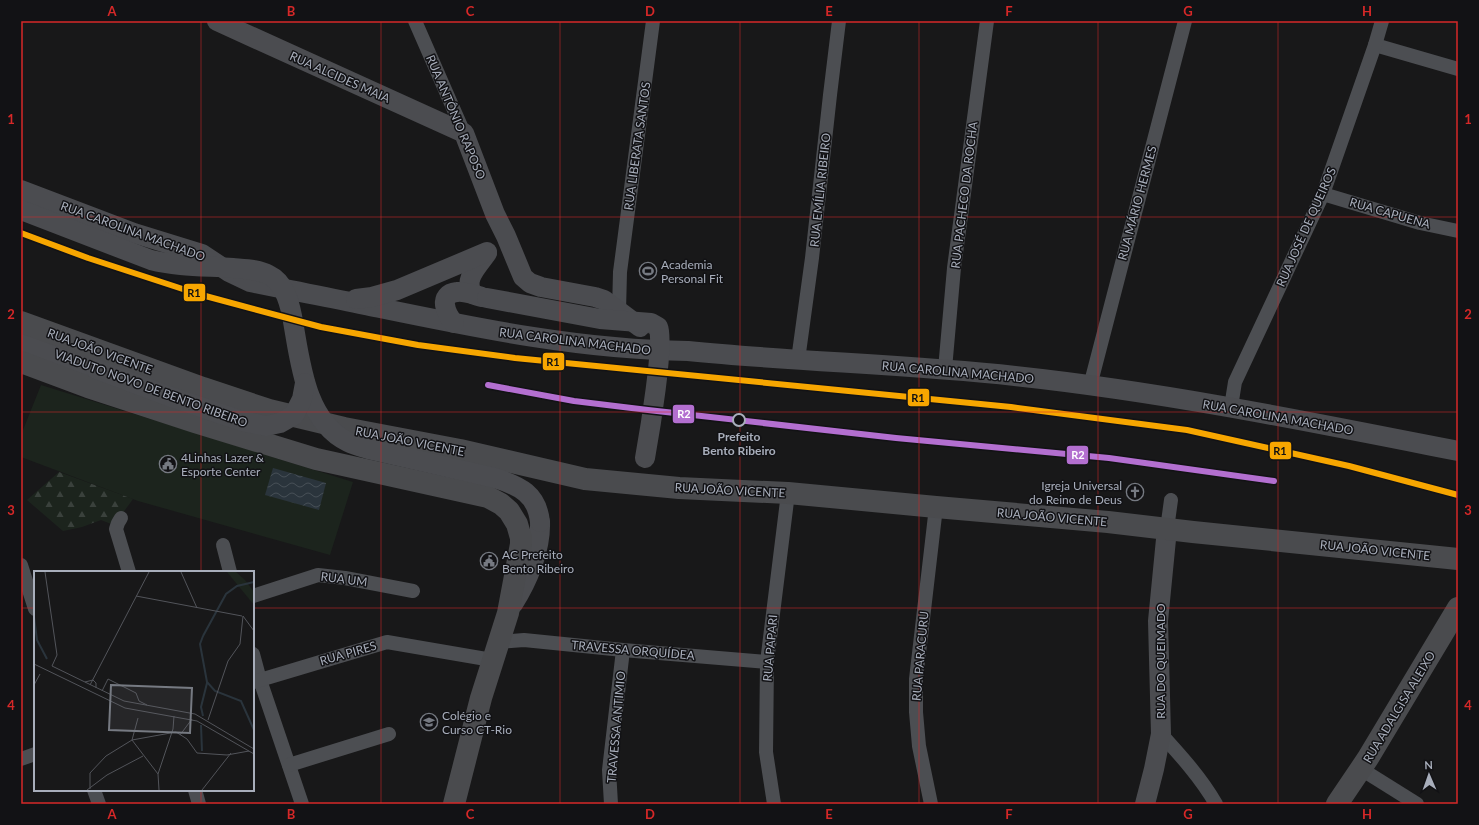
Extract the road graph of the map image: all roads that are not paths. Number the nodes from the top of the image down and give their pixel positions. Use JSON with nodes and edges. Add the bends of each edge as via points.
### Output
{"nodes":[{"id":1,"x":217,"y":21,"type":"edge"},
{"id":2,"x":415,"y":21,"type":"edge"},
{"id":3,"x":654,"y":21,"type":"edge"},
{"id":4,"x":839,"y":21,"type":"edge"},
{"id":5,"x":987,"y":21,"type":"edge"},
{"id":6,"x":1185,"y":21,"type":"edge"},
{"id":7,"x":1382,"y":21,"type":"edge"},
{"id":8,"x":1375,"y":45,"type":"junction"},
{"id":9,"x":1458,"y":69,"type":"edge"},
{"id":10,"x":464,"y":133,"type":"junction"},
{"id":11,"x":21,"y":190,"type":"edge"},
{"id":12,"x":1323,"y":194,"type":"junction"},
{"id":13,"x":21,"y":210,"type":"edge"},
{"id":14,"x":495,"y":214,"type":"junction"},
{"id":15,"x":1458,"y":230,"type":"edge"},
{"id":16,"x":487,"y":252,"type":"junction"},
{"id":17,"x":620,"y":272,"type":"junction"},
{"id":18,"x":480,"y":296,"type":"junction"},
{"id":19,"x":595,"y":297,"type":"junction"},
{"id":20,"x":344,"y":300,"type":"junction"},
{"id":21,"x":619,"y":311,"type":"junction"},
{"id":22,"x":21,"y":322,"type":"edge"},
{"id":23,"x":454,"y":323,"type":"junction"},
{"id":24,"x":21,"y":341,"type":"edge"},
{"id":25,"x":688,"y":351,"type":"junction"},
{"id":26,"x":798,"y":360,"type":"junction"},
{"id":27,"x":21,"y":362,"type":"edge"},
{"id":28,"x":945,"y":369,"type":"junction"},
{"id":29,"x":306,"y":383,"type":"junction"},
{"id":30,"x":1090,"y":386,"type":"junction"},
{"id":31,"x":203,"y":388,"type":"junction"},
{"id":32,"x":1231,"y":407,"type":"junction"},
{"id":33,"x":195,"y":422,"type":"junction"},
{"id":34,"x":1458,"y":451,"type":"edge"},
{"id":35,"x":642,"y":484,"type":"junction"},
{"id":36,"x":788,"y":493,"type":"junction"},
{"id":37,"x":1171,"y":500,"type":"dead end"},
{"id":38,"x":936,"y":507,"type":"junction"},
{"id":39,"x":121,"y":518,"type":"dead end"},
{"id":40,"x":1167,"y":529,"type":"junction"},
{"id":41,"x":223,"y":545,"type":"dead end"},
{"id":42,"x":1456,"y":560,"type":"edge"},
{"id":43,"x":21,"y":565,"type":"edge"},
{"id":44,"x":129,"y":571,"type":"edge"},
{"id":45,"x":230,"y":571,"type":"edge"},
{"id":46,"x":413,"y":592,"type":"dead end"},
{"id":47,"x":254,"y":596,"type":"edge"},
{"id":48,"x":34,"y":606,"type":"edge"},
{"id":49,"x":1458,"y":608,"type":"edge"},
{"id":50,"x":508,"y":613,"type":"junction"},
{"id":51,"x":623,"y":650,"type":"junction"},
{"id":52,"x":495,"y":651,"type":"junction"},
{"id":53,"x":767,"y":662,"type":"junction"},
{"id":54,"x":254,"y":663,"type":"edge"},
{"id":55,"x":256,"y":681,"type":"edge"},
{"id":56,"x":389,"y":734,"type":"dead end"},
{"id":57,"x":1161,"y":734,"type":"junction"},
{"id":58,"x":34,"y":754,"type":"edge"},
{"id":59,"x":21,"y":759,"type":"edge"},
{"id":60,"x":289,"y":765,"type":"junction"},
{"id":61,"x":1361,"y":769,"type":"junction"},
{"id":62,"x":94,"y":791,"type":"edge"},
{"id":63,"x":195,"y":791,"type":"edge"},
{"id":64,"x":99,"y":804,"type":"edge"},
{"id":65,"x":199,"y":804,"type":"edge"},
{"id":66,"x":302,"y":804,"type":"edge"},
{"id":67,"x":454,"y":804,"type":"edge"},
{"id":68,"x":611,"y":804,"type":"edge"},
{"id":69,"x":774,"y":804,"type":"edge"},
{"id":70,"x":931,"y":804,"type":"edge"},
{"id":71,"x":1145,"y":804,"type":"edge"},
{"id":72,"x":1216,"y":804,"type":"edge"},
{"id":73,"x":1337,"y":804,"type":"edge"},
{"id":74,"x":1417,"y":804,"type":"edge"}],
"edges":[{"from":1,"to":10,"type":"main road","name":"RUA ALCIDES MAIA"},
{"from":2,"to":10,"type":"street","name":"RUA ANTÔNIO RAPOSO"},
{"from":3,"to":17,"type":"street","name":"RUA LIBERATA SANTOS"},
{"from":4,"to":26,"type":"street","name":"RUA EMÍLIA RIBEIRO"},
{"from":5,"to":28,"type":"street","name":"RUA PACHECO DA ROCHA","via":[[954,268]]},
{"from":6,"to":30,"type":"street","name":"RUA MÁRIO HERMES"},
{"from":7,"to":8,"type":"street","name":"RUA JOSÉ DE QUEIROS"},
{"from":8,"to":9,"type":"street"},
{"from":8,"to":12,"type":"street","name":"RUA JOSÉ DE QUEIROS"},
{"from":10,"to":14,"type":"main road","name":"RUA ANTÔNIO RAPOSO"},
{"from":11,"to":20,"type":"main road","name":"RUA CAROLINA MACHADO","via":[[121,229],[202,254],[250,282]]},
{"from":12,"to":15,"type":"street","name":"RUA CAPUENA","via":[[1420,223]]},
{"from":12,"to":32,"type":"street","name":"RUA JOSÉ DE QUEIROS","via":[[1235,382]]},
{"from":13,"to":29,"type":"main road","name":"VIADUTO NOVO DE BENTO RIBEIRO","bridge":true,"via":[[151,260],[170,264],[256,270],[272,277],[287,298]]},
{"from":14,"to":16,"type":"main road","name":"RUA ANTÔNIO RAPOSO","via":[[494,240]]},
{"from":14,"to":19,"type":"main road","name":"RUA ANTÔNIO RAPOSO","via":[[520,272],[527,280],[541,287]]},
{"from":16,"to":18,"type":"main road","name":"RUA ANTÔNIO RAPOSO","via":[[469,280],[469,289]]},
{"from":16,"to":20,"type":"main road","via":[[391,292]]},
{"from":17,"to":19,"type":"street","name":"RUA LIBERATA SANTOS","via":[[610,288]]},
{"from":17,"to":21,"type":"street","name":"RUA LIBERATA SANTOS"},
{"from":18,"to":23,"type":"main road","via":[[455,292],[446,298],[445,309]]},
{"from":18,"to":35,"type":"main road","bridge":true,"via":[[600,319],[651,323],[658,327],[660,335],[657,367]]},
{"from":19,"to":21,"type":"main road","name":"RUA ANTÔNIO RAPOSO"},
{"from":20,"to":23,"type":"main road","name":"RUA CAROLINA MACHADO"},
{"from":21,"to":25,"type":"main road","name":"RUA ANTÔNIO RAPOSO","via":[[662,341]]},
{"from":22,"to":31,"type":"main road","name":"RUA JOÃO VICENTE"},
{"from":23,"to":25,"type":"main road","name":"RUA CAROLINA MACHADO","via":[[616,348]]},
{"from":24,"to":29,"type":"main road","name":"VIADUTO NOVO DE BENTO RIBEIRO","bridge":true,"via":[[171,397],[266,426],[280,423],[294,415]]},
{"from":25,"to":26,"type":"main road","name":"RUA CAROLINA MACHADO"},
{"from":26,"to":28,"type":"main road","name":"RUA CAROLINA MACHADO"},
{"from":27,"to":33,"type":"main road"},
{"from":28,"to":30,"type":"main road","name":"RUA CAROLINA MACHADO"},
{"from":29,"to":50,"type":"main road","name":"VIADUTO NOVO DE BENTO RIBEIRO","bridge":true,"via":[[320,417],[347,442],[495,478],[522,489],[532,498],[538,508],[540,536],[520,593]]},
{"from":30,"to":32,"type":"main road","name":"RUA CAROLINA MACHADO"},
{"from":31,"to":33,"type":"main road","via":[[210,408],[205,416]]},
{"from":31,"to":35,"type":"main road","name":"RUA JOÃO VICENTE","via":[[269,410],[344,428],[460,450],[585,479]]},
{"from":32,"to":34,"type":"main road","name":"RUA CAROLINA MACHADO"},
{"from":33,"to":50,"type":"main road","via":[[316,458],[495,500],[506,508],[517,524],[521,538]]},
{"from":35,"to":36,"type":"main road","name":"RUA JOÃO VICENTE"},
{"from":36,"to":38,"type":"main road","name":"RUA JOÃO VICENTE"},
{"from":36,"to":53,"type":"street","name":"RUA PAPARI"},
{"from":37,"to":40,"type":"street","name":"RUA DO QUEIMADO"},
{"from":38,"to":40,"type":"main road","name":"RUA JOÃO VICENTE"},
{"from":38,"to":70,"type":"street","name":"RUA PARACURU","via":[[916,686],[919,746]]},
{"from":39,"to":44,"type":"street","via":[[116,529]]},
{"from":40,"to":42,"type":"main road","name":"RUA JOÃO VICENTE"},
{"from":40,"to":57,"type":"main road","name":"RUA DO QUEIMADO","via":[[1158,621]]},
{"from":41,"to":45,"type":"street"},
{"from":43,"to":48,"type":"street"},
{"from":46,"to":47,"type":"street","name":"RUA UM","via":[[318,575]]},
{"from":49,"to":61,"type":"main road","name":"RUA ADALGISA ALEIXO"},
{"from":50,"to":52,"type":"main road"},
{"from":51,"to":52,"type":"street","name":"TRAVESSA ORQUÍDEA","via":[[524,640]]},
{"from":51,"to":53,"type":"street","name":"TRAVESSA ORQUÍDEA"},
{"from":51,"to":68,"type":"street","name":"TRAVESSA ANTIMIO","via":[[609,770]]},
{"from":52,"to":55,"type":"street","name":"RUA PIRES","via":[[387,642]]},
{"from":52,"to":67,"type":"main road"},
{"from":53,"to":69,"type":"street","name":"RUA PAPARI","via":[[766,752]]},
{"from":54,"to":55,"type":"street"},
{"from":55,"to":60,"type":"street"},
{"from":56,"to":60,"type":"street"},
{"from":57,"to":71,"type":"main road"},
{"from":57,"to":72,"type":"street","name":"RUA DO QUEIMADO","via":[[1192,770]]},
{"from":58,"to":59,"type":"street"},
{"from":60,"to":66,"type":"street"},
{"from":61,"to":73,"type":"main road","name":"RUA ADALGISA ALEIXO"},
{"from":61,"to":74,"type":"street"},
{"from":62,"to":64,"type":"street"},
{"from":63,"to":65,"type":"street"}]}
